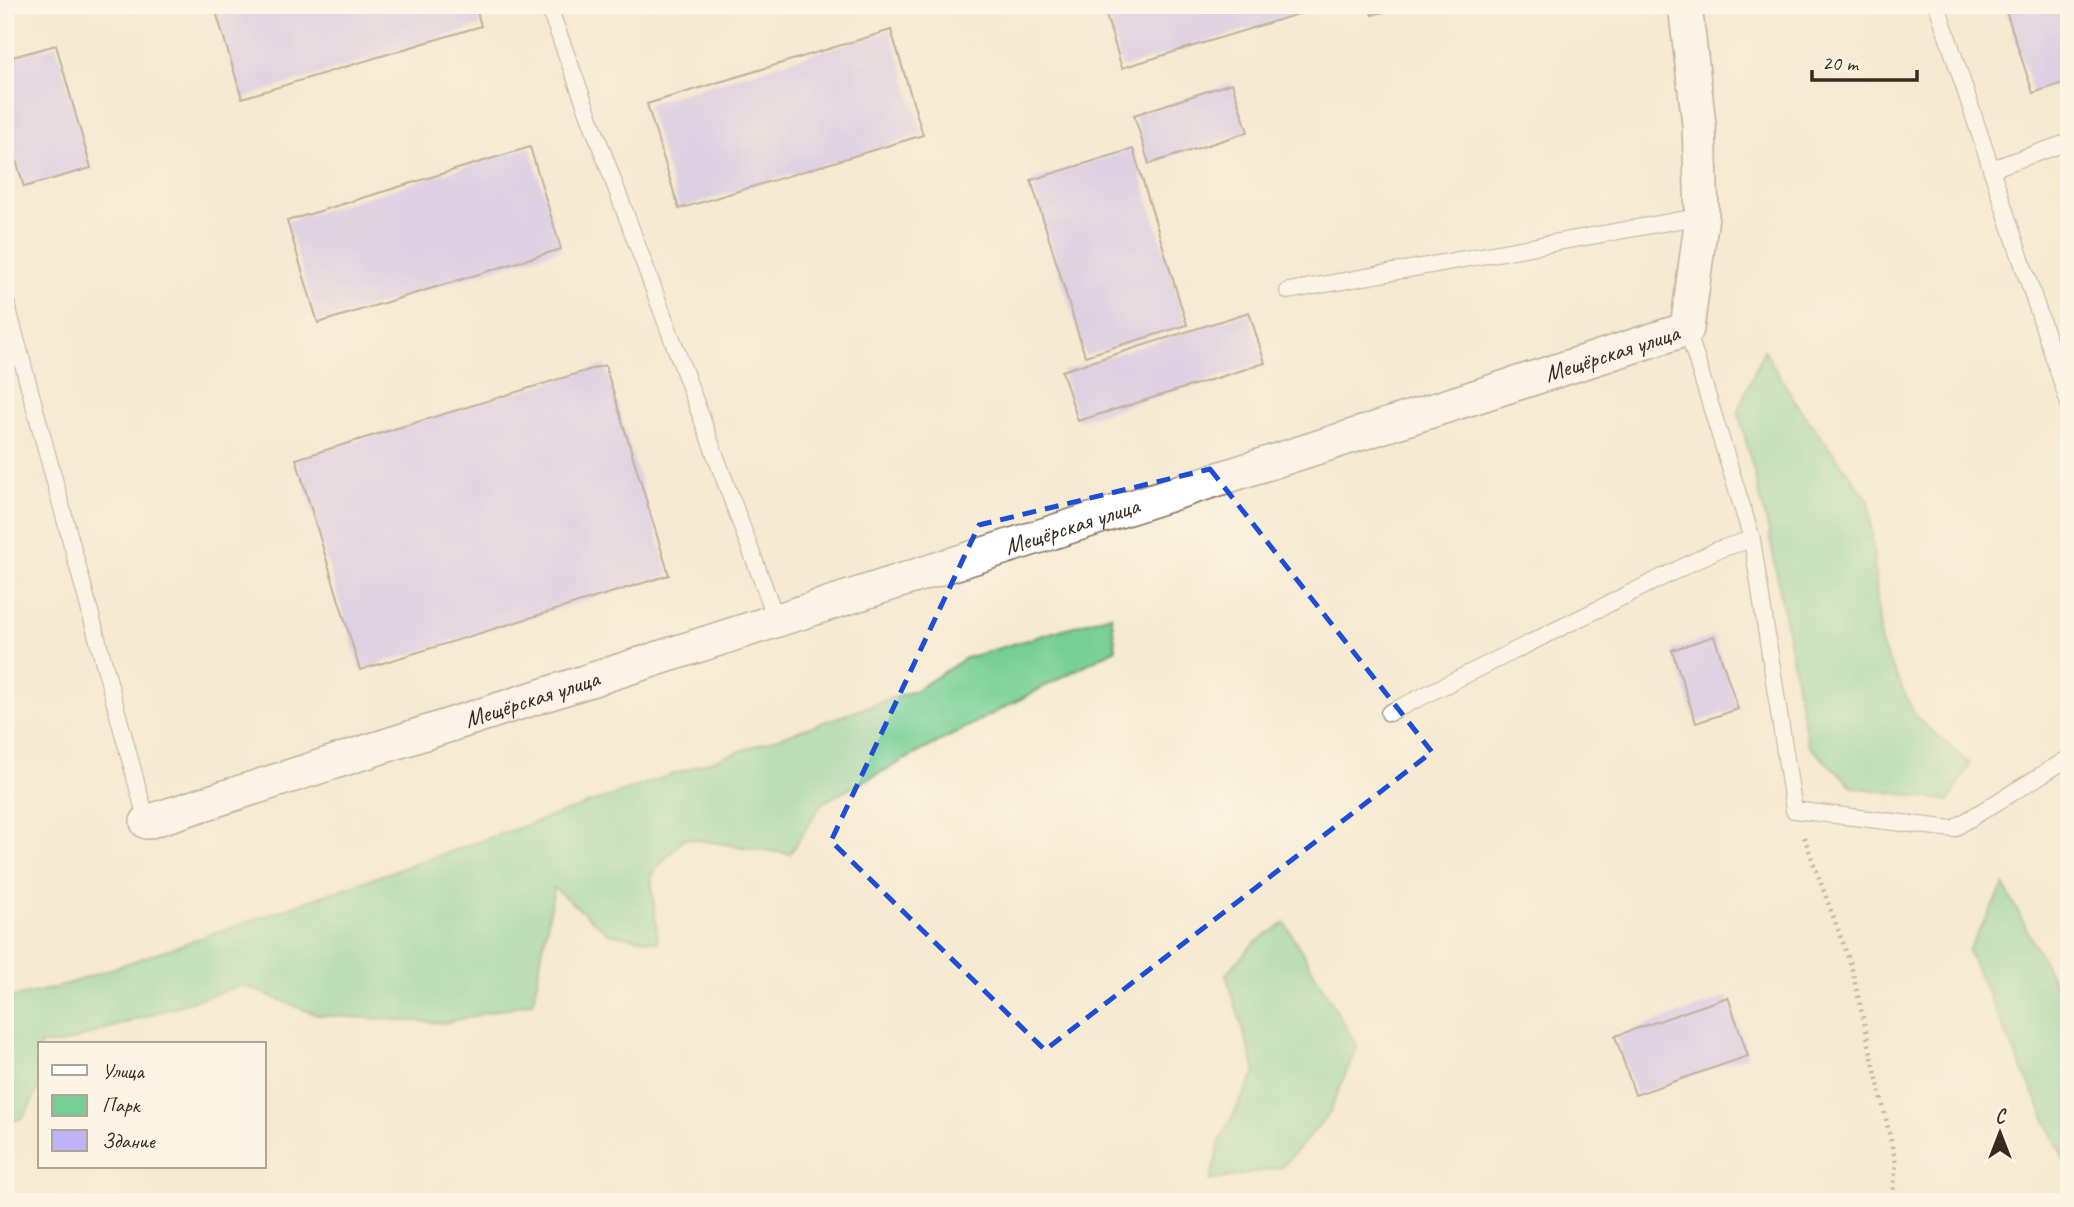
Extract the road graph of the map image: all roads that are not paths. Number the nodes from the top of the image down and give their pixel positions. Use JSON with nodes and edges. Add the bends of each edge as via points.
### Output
{"nodes":[{"id":1,"x":548,"y":5,"type":"edge"},
{"id":2,"x":1685,"y":5,"type":"edge"},
{"id":3,"x":1937,"y":5,"type":"edge"},
{"id":4,"x":2069,"y":142,"type":"edge"},
{"id":5,"x":1991,"y":169,"type":"junction"},
{"id":6,"x":1702,"y":216,"type":"junction"},
{"id":7,"x":1289,"y":291,"type":"dead end"},
{"id":8,"x":5,"y":298,"type":"edge"},
{"id":9,"x":1687,"y":329,"type":"junction"},
{"id":10,"x":2069,"y":404,"type":"edge"},
{"id":11,"x":1752,"y":539,"type":"junction"},
{"id":12,"x":777,"y":621,"type":"junction"},
{"id":13,"x":1389,"y":713,"type":"dead end"},
{"id":14,"x":2069,"y":758,"type":"edge"},
{"id":15,"x":147,"y":822,"type":"joint"}],
"edges":[{"from":1,"to":12,"type":"lane"},
{"from":2,"to":6,"type":"street","name":"Мещёрская улица","via":[[1699,124]]},
{"from":3,"to":5,"type":"lane"},
{"from":4,"to":5,"type":"lane"},
{"from":5,"to":10,"type":"lane"},
{"from":6,"to":7,"type":"lane"},
{"from":6,"to":9,"type":"street","name":"Мещёрская улица"},
{"from":8,"to":15,"type":"lane"},
{"from":9,"to":11,"type":"lane"},
{"from":9,"to":12,"type":"street","name":"Мещёрская улица"},
{"from":11,"to":13,"type":"lane","via":[[1717,550]]},
{"from":11,"to":14,"type":"lane","via":[[1794,810],[1953,829]]},
{"from":12,"to":15,"type":"street","name":"Мещёрская улица"}]}
